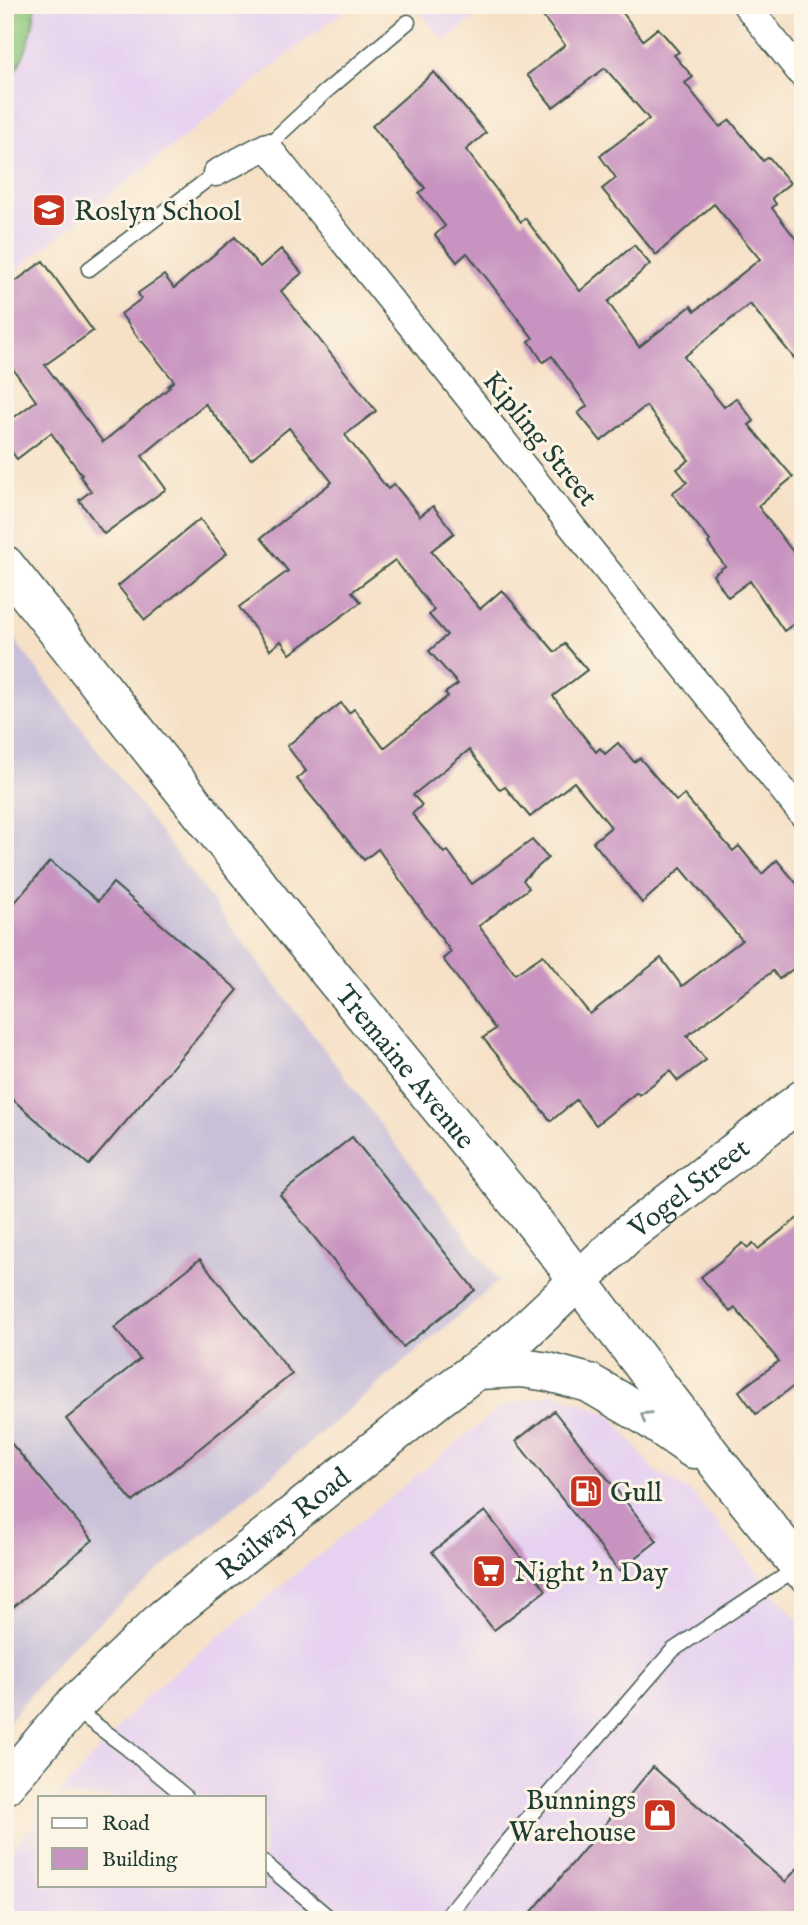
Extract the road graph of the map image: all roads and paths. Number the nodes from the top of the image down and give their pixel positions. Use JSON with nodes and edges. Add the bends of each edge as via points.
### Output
{"nodes":[{"id":1,"x":746,"y":5,"type":"edge"},
{"id":2,"x":408,"y":22,"type":"dead end"},
{"id":3,"x":803,"y":76,"type":"edge"},
{"id":4,"x":267,"y":146,"type":"junction"},
{"id":5,"x":216,"y":173,"type":"joint"},
{"id":6,"x":89,"y":269,"type":"dead end"},
{"id":7,"x":5,"y":565,"type":"edge"},
{"id":8,"x":803,"y":815,"type":"edge"},
{"id":9,"x":803,"y":1099,"type":"edge"},
{"id":10,"x":579,"y":1280,"type":"junction"},
{"id":11,"x":478,"y":1370,"type":"junction"},
{"id":12,"x":722,"y":1469,"type":"junction"},
{"id":13,"x":801,"y":1569,"type":"edge"},
{"id":14,"x":72,"y":1707,"type":"junction"},
{"id":15,"x":5,"y":1785,"type":"edge"},
{"id":16,"x":185,"y":1796,"type":"edge"},
{"id":17,"x":266,"y":1865,"type":"edge"},
{"id":18,"x":332,"y":1920,"type":"edge"},
{"id":19,"x":444,"y":1920,"type":"edge"}],
"edges":[{"from":1,"to":3,"type":"street"},
{"from":2,"to":4,"type":"lane"},
{"from":4,"to":5,"type":"street"},
{"from":4,"to":8,"type":"street","name":"Kipling Street"},
{"from":5,"to":6,"type":"lane"},
{"from":7,"to":10,"type":"main road","name":"Tremaine Avenue"},
{"from":9,"to":10,"type":"main road","name":"Vogel Street","via":[[644,1221]]},
{"from":10,"to":11,"type":"main road","name":"Railway Road"},
{"from":10,"to":12,"type":"main road","name":"Tremaine Avenue"},
{"from":12,"to":11,"type":"main road","one_way":true,"via":[[589,1383],[522,1368]]},
{"from":11,"to":14,"type":"main road","name":"Railway Road","via":[[165,1617]]},
{"from":12,"to":13,"type":"main road","name":"Tremaine Avenue"},
{"from":13,"to":19,"type":"lane","via":[[673,1650]]},
{"from":14,"to":15,"type":"main road","name":"Railway Road"},
{"from":14,"to":16,"type":"lane"},
{"from":17,"to":18,"type":"lane"}]}
